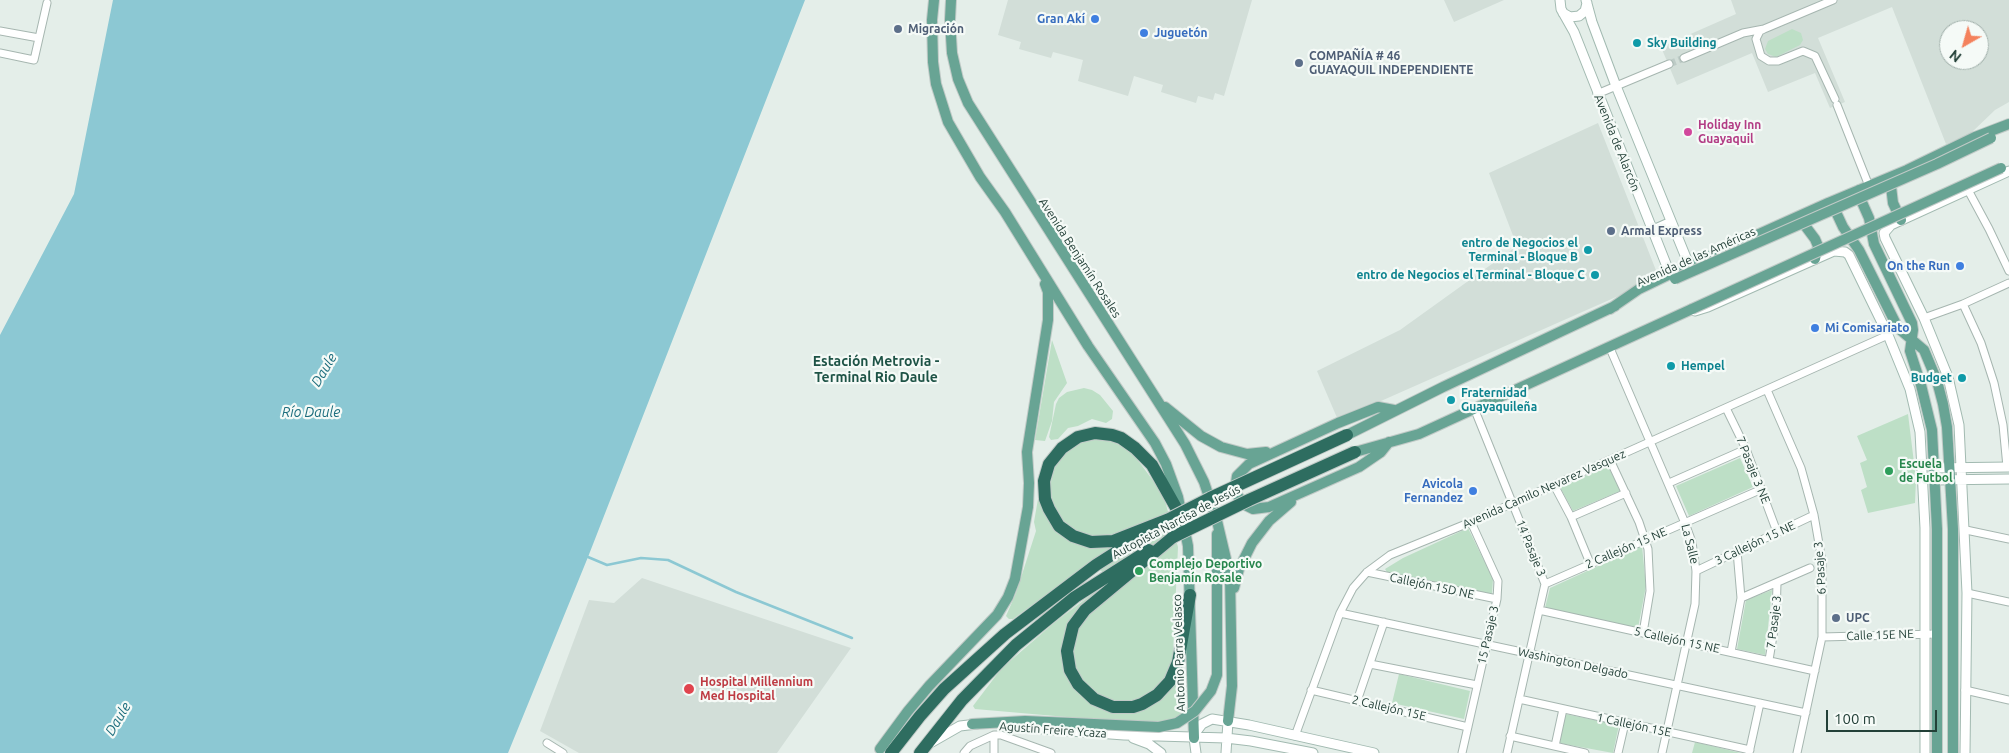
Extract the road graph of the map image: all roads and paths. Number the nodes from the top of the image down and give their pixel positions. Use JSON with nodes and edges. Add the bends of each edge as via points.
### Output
{"nodes":[{"id":1,"x":934,"y":0,"type":"edge"},
{"id":2,"x":951,"y":0,"type":"edge"},
{"id":3,"x":1560,"y":0,"type":"edge"},
{"id":4,"x":1833,"y":0,"type":"edge"},
{"id":5,"x":1587,"y":1,"type":"edge"},
{"id":6,"x":47,"y":3,"type":"dead end"},
{"id":7,"x":1563,"y":13,"type":"junction"},
{"id":8,"x":1764,"y":29,"type":"junction"},
{"id":9,"x":0,"y":31,"type":"edge"},
{"id":10,"x":39,"y":38,"type":"junction"},
{"id":11,"x":0,"y":53,"type":"edge"},
{"id":12,"x":1684,"y":58,"type":"tunnel mouth"},
{"id":13,"x":1668,"y":64,"type":"tunnel mouth"},
{"id":14,"x":1616,"y":86,"type":"junction"},
{"id":15,"x":1597,"y":94,"type":"junction"},
{"id":16,"x":2009,"y":126,"type":"edge"},
{"id":17,"x":2006,"y":168,"type":"edge"},
{"id":18,"x":1890,"y":178,"type":"junction"},
{"id":19,"x":1864,"y":188,"type":"junction"},
{"id":20,"x":1968,"y":190,"type":"junction"},
{"id":21,"x":1828,"y":203,"type":"junction"},
{"id":22,"x":1795,"y":218,"type":"junction"},
{"id":23,"x":1901,"y":220,"type":"junction"},
{"id":24,"x":1670,"y":222,"type":"junction"},
{"id":25,"x":1653,"y":230,"type":"junction"},
{"id":26,"x":1815,"y":259,"type":"junction"},
{"id":27,"x":1689,"y":265,"type":"junction"},
{"id":28,"x":2009,"y":271,"type":"edge"},
{"id":29,"x":1042,"y":273,"type":"junction"},
{"id":30,"x":1673,"y":276,"type":"junction"},
{"id":31,"x":2009,"y":283,"type":"edge"},
{"id":32,"x":1963,"y":304,"type":"junction"},
{"id":33,"x":1681,"y":314,"type":"junction"},
{"id":34,"x":1924,"y":318,"type":"junction"},
{"id":35,"x":1888,"y":335,"type":"junction"},
{"id":36,"x":1911,"y":339,"type":"junction"},
{"id":37,"x":1609,"y":346,"type":"junction"},
{"id":38,"x":1767,"y":390,"type":"junction"},
{"id":39,"x":1159,"y":402,"type":"junction"},
{"id":40,"x":1474,"y":408,"type":"junction"},
{"id":41,"x":1726,"y":408,"type":"junction"},
{"id":42,"x":1394,"y":410,"type":"junction"},
{"id":43,"x":1347,"y":435,"type":"joint"},
{"id":44,"x":1389,"y":442,"type":"junction"},
{"id":45,"x":1651,"y":442,"type":"junction"},
{"id":46,"x":1746,"y":449,"type":"junction"},
{"id":47,"x":1277,"y":450,"type":"junction"},
{"id":48,"x":1355,"y":452,"type":"joint"},
{"id":49,"x":1610,"y":460,"type":"junction"},
{"id":50,"x":1962,"y":467,"type":"junction"},
{"id":51,"x":2008,"y":467,"type":"edge"},
{"id":52,"x":1934,"y":468,"type":"junction"},
{"id":53,"x":1950,"y":468,"type":"junction"},
{"id":54,"x":2009,"y":479,"type":"edge"},
{"id":55,"x":1934,"y":480,"type":"junction"},
{"id":56,"x":1951,"y":480,"type":"junction"},
{"id":57,"x":1963,"y":480,"type":"junction"},
{"id":58,"x":1669,"y":483,"type":"junction"},
{"id":59,"x":1554,"y":485,"type":"junction"},
{"id":60,"x":1762,"y":489,"type":"junction"},
{"id":61,"x":1303,"y":493,"type":"junction"},
{"id":62,"x":1626,"y":494,"type":"junction"},
{"id":63,"x":1512,"y":503,"type":"junction"},
{"id":64,"x":1814,"y":515,"type":"junction"},
{"id":65,"x":1571,"y":517,"type":"junction"},
{"id":66,"x":1169,"y":519,"type":"junction"},
{"id":67,"x":1217,"y":521,"type":"junction"},
{"id":68,"x":1184,"y":522,"type":"junction"},
{"id":69,"x":1471,"y":522,"type":"junction"},
{"id":70,"x":1685,"y":523,"type":"junction"},
{"id":71,"x":1966,"y":530,"type":"junction"},
{"id":72,"x":1777,"y":532,"type":"junction"},
{"id":73,"x":1173,"y":537,"type":"junction"},
{"id":74,"x":2009,"y":539,"type":"edge"},
{"id":75,"x":1644,"y":540,"type":"junction"},
{"id":76,"x":1737,"y":551,"type":"junction"},
{"id":77,"x":1590,"y":563,"type":"junction"},
{"id":78,"x":1810,"y":568,"type":"dead end"},
{"id":79,"x":1696,"y":571,"type":"junction"},
{"id":80,"x":1367,"y":572,"type":"junction"},
{"id":81,"x":1777,"y":583,"type":"junction"},
{"id":82,"x":1545,"y":584,"type":"junction"},
{"id":83,"x":1967,"y":593,"type":"junction"},
{"id":84,"x":1190,"y":595,"type":"junction"},
{"id":85,"x":1741,"y":598,"type":"junction"},
{"id":86,"x":1497,"y":599,"type":"junction"},
{"id":87,"x":2009,"y":602,"type":"edge"},
{"id":88,"x":1539,"y":610,"type":"junction"},
{"id":89,"x":1231,"y":611,"type":"junction"},
{"id":90,"x":1340,"y":613,"type":"junction"},
{"id":91,"x":1384,"y":622,"type":"junction"},
{"id":92,"x":1643,"y":633,"type":"junction"},
{"id":93,"x":1925,"y":634,"type":"junction"},
{"id":94,"x":1937,"y":634,"type":"junction"},
{"id":95,"x":1822,"y":637,"type":"junction"},
{"id":96,"x":1686,"y":642,"type":"junction"},
{"id":97,"x":1486,"y":644,"type":"junction"},
{"id":98,"x":1732,"y":652,"type":"junction"},
{"id":99,"x":1529,"y":654,"type":"junction"},
{"id":100,"x":1769,"y":660,"type":"junction"},
{"id":101,"x":1370,"y":664,"type":"junction"},
{"id":102,"x":1815,"y":671,"type":"junction"},
{"id":103,"x":1477,"y":686,"type":"junction"},
{"id":104,"x":1677,"y":686,"type":"junction"},
{"id":105,"x":1311,"y":690,"type":"junction"},
{"id":106,"x":1965,"y":690,"type":"junction"},
{"id":107,"x":1519,"y":699,"type":"junction"},
{"id":108,"x":2009,"y":700,"type":"edge"},
{"id":109,"x":1356,"y":701,"type":"junction"},
{"id":110,"x":1760,"y":704,"type":"junction"},
{"id":111,"x":1563,"y":709,"type":"junction"},
{"id":112,"x":1806,"y":714,"type":"junction"},
{"id":113,"x":1228,"y":721,"type":"junction"},
{"id":114,"x":1625,"y":723,"type":"junction"},
{"id":115,"x":972,"y":724,"type":"junction"},
{"id":116,"x":1468,"y":727,"type":"junction"},
{"id":117,"x":1666,"y":732,"type":"junction"},
{"id":118,"x":994,"y":735,"type":"junction"},
{"id":119,"x":1124,"y":735,"type":"junction"},
{"id":120,"x":1295,"y":736,"type":"junction"},
{"id":121,"x":1510,"y":736,"type":"junction"},
{"id":122,"x":1194,"y":738,"type":"junction"},
{"id":123,"x":1226,"y":738,"type":"junction"},
{"id":124,"x":547,"y":743,"type":"dead end"},
{"id":125,"x":1555,"y":746,"type":"junction"},
{"id":126,"x":882,"y":752,"type":"edge"},
{"id":127,"x":1749,"y":752,"type":"edge"},
{"id":128,"x":563,"y":753,"type":"edge"},
{"id":129,"x":921,"y":753,"type":"edge"},
{"id":130,"x":964,"y":753,"type":"edge"},
{"id":131,"x":994,"y":753,"type":"edge"},
{"id":132,"x":1049,"y":753,"type":"edge"},
{"id":133,"x":1161,"y":753,"type":"edge"},
{"id":134,"x":1196,"y":753,"type":"edge"},
{"id":135,"x":1226,"y":753,"type":"edge"},
{"id":136,"x":1313,"y":753,"type":"edge"},
{"id":137,"x":1374,"y":753,"type":"edge"},
{"id":138,"x":1462,"y":753,"type":"edge"},
{"id":139,"x":1507,"y":753,"type":"edge"},
{"id":140,"x":1585,"y":753,"type":"edge"},
{"id":141,"x":1618,"y":753,"type":"edge"},
{"id":142,"x":1662,"y":753,"type":"edge"},
{"id":143,"x":1797,"y":753,"type":"edge"},
{"id":144,"x":1925,"y":753,"type":"edge"},
{"id":145,"x":1937,"y":753,"type":"edge"},
{"id":146,"x":1953,"y":753,"type":"edge"},
{"id":147,"x":1965,"y":753,"type":"edge"}],
"edges":[{"from":1,"to":29,"type":"main road","via":[[933,62],[948,122]]},
{"from":2,"to":39,"type":"main road","name":"Avenida Benjamín Rosales","via":[[952,53],[968,103]]},
{"from":3,"to":7,"type":"main road","name":"Avenida de Alarcón"},
{"from":4,"to":8,"type":"street"},
{"from":5,"to":7,"type":"main road","via":[[1585,11],[1579,16],[1570,17]]},
{"from":5,"to":14,"type":"main road","name":"Avenida de Alarcón"},
{"from":6,"to":10,"type":"street"},
{"from":7,"to":15,"type":"main road","name":"Avenida de Alarcón","via":[[1574,32]]},
{"from":8,"to":12,"type":"street","via":[[1743,33]]},
{"from":8,"to":19,"type":"street","via":[[1756,39],[1764,59],[1773,62],[1798,52],[1815,56],[1836,102]]},
{"from":9,"to":10,"type":"street"},
{"from":10,"to":11,"type":"street","via":[[34,60]]},
{"from":13,"to":14,"type":"street"},
{"from":14,"to":15,"type":"street"},
{"from":14,"to":24,"type":"main road","name":"Avenida de Alarcón"},
{"from":15,"to":25,"type":"main road","name":"Avenida de Alarcón"},
{"from":16,"to":18,"type":"main road","via":[[1975,137]]},
{"from":16,"to":30,"type":"main road","name":"Avenida de las Américas","bridge":true,"via":[[1937,164]]},
{"from":17,"to":20,"type":"main road"},
{"from":17,"to":33,"type":"main road","bridge":true},
{"from":18,"to":19,"type":"main road"},
{"from":18,"to":23,"type":"main road","via":[[1893,203]]},
{"from":19,"to":21,"type":"main road"},
{"from":19,"to":36,"type":"main road","via":[[1861,200],[1869,218],[1874,244],[1912,323]]},
{"from":20,"to":23,"type":"main road"},
{"from":20,"to":28,"type":"street"},
{"from":21,"to":22,"type":"main road"},
{"from":21,"to":36,"type":"main road","via":[[1859,250],[1898,328]]},
{"from":22,"to":26,"type":"main road","via":[[1815,239],[1818,246]]},
{"from":22,"to":27,"type":"main road"},
{"from":23,"to":34,"type":"main road","via":[[1886,229],[1885,238]]},
{"from":24,"to":25,"type":"main road"},
{"from":24,"to":27,"type":"main road","name":"Avenida de Alarcón"},
{"from":25,"to":30,"type":"main road","name":"Avenida de Alarcón"},
{"from":26,"to":33,"type":"main road","via":[[1708,307]]},
{"from":26,"to":35,"type":"main road","via":[[1834,251],[1849,255]]},
{"from":27,"to":30,"type":"main road"},
{"from":29,"to":68,"type":"main road","via":[[1155,443],[1166,464]]},
{"from":29,"to":126,"type":"main road","via":[[1048,292],[1048,320],[1027,452],[1029,495],[1015,578],[996,615],[929,686]]},
{"from":30,"to":42,"type":"main road","name":"Avenida de las Américas"},
{"from":31,"to":32,"type":"street"},
{"from":32,"to":34,"type":"street"},
{"from":32,"to":51,"type":"street","via":[[1981,343],[1994,383]]},
{"from":33,"to":37,"type":"main road"},
{"from":34,"to":50,"type":"main road","via":[[1955,401]]},
{"from":35,"to":38,"type":"street","name":"Avenida Camilo Nevarez Vasquez"},
{"from":35,"to":93,"type":"main road","via":[[1910,389],[1920,432],[1925,528]]},
{"from":36,"to":52,"type":"main road","via":[[1910,351],[1932,430]]},
{"from":36,"to":53,"type":"main road","via":[[1924,350],[1937,381],[1948,427]]},
{"from":37,"to":40,"type":"main road"},
{"from":37,"to":45,"type":"street","name":"La Salle"},
{"from":38,"to":41,"type":"street","name":"Avenida Camilo Nevarez Vasquez"},
{"from":38,"to":64,"type":"street","name":"6 Pasaje 3","via":[[1801,468]]},
{"from":39,"to":47,"type":"main road","via":[[1201,436],[1221,447],[1247,454]]},
{"from":39,"to":67,"type":"main road","name":"Avenida Benjamín Rosales","via":[[1196,464]]},
{"from":40,"to":44,"type":"main road","via":[[1419,434]]},
{"from":40,"to":63,"type":"street","name":"14 Pasaje 3"},
{"from":41,"to":45,"type":"street","name":"Avenida Camilo Nevarez Vasquez"},
{"from":41,"to":46,"type":"street","name":"7 Pasaje 3 NE"},
{"from":42,"to":43,"type":"main road","name":"Autopista Narcisa de Jesús"},
{"from":42,"to":47,"type":"main road","via":[[1378,407]]},
{"from":43,"to":66,"type":"highway","name":"Autopista Narcisa de Jesús","bridge":true},
{"from":44,"to":48,"type":"main road","name":"Autopista Narcisa de Jesús"},
{"from":44,"to":61,"type":"main road","via":[[1381,452],[1359,466]]},
{"from":45,"to":49,"type":"street","name":"Avenida Camilo Nevarez Vasquez"},
{"from":45,"to":58,"type":"street","name":"La Salle"},
{"from":46,"to":58,"type":"street"},
{"from":46,"to":60,"type":"street","name":"7 Pasaje 3 NE"},
{"from":47,"to":61,"type":"main road","via":[[1241,470],[1235,482],[1237,495],[1245,505],[1261,509]]},
{"from":48,"to":73,"type":"highway","name":"Autopista Narcisa de Jesús","bridge":true},
{"from":49,"to":59,"type":"street","name":"Avenida Camilo Nevarez Vasquez"},
{"from":49,"to":62,"type":"street"},
{"from":50,"to":51,"type":"main road"},
{"from":50,"to":53,"type":"main road"},
{"from":50,"to":57,"type":"main road"},
{"from":52,"to":53,"type":"main road"},
{"from":52,"to":55,"type":"main road"},
{"from":53,"to":56,"type":"main road"},
{"from":54,"to":57,"type":"main road"},
{"from":55,"to":56,"type":"main road"},
{"from":55,"to":94,"type":"main road","via":[[1938,529]]},
{"from":56,"to":57,"type":"main road"},
{"from":56,"to":146,"type":"main road","via":[[1954,529]]},
{"from":57,"to":71,"type":"main road"},
{"from":58,"to":70,"type":"street","name":"La Salle"},
{"from":59,"to":63,"type":"street","name":"Avenida Camilo Nevarez Vasquez"},
{"from":59,"to":65,"type":"street"},
{"from":60,"to":70,"type":"street","name":"2 Callejón 15 NE"},
{"from":60,"to":72,"type":"street","name":"7 Pasaje 3 NE"},
{"from":61,"to":89,"type":"main road","via":[[1269,521],[1244,555]]},
{"from":62,"to":65,"type":"street"},
{"from":62,"to":75,"type":"street"},
{"from":63,"to":69,"type":"street","name":"Avenida Camilo Nevarez Vasquez"},
{"from":63,"to":82,"type":"street","name":"14 Pasaje 3"},
{"from":64,"to":72,"type":"street","name":"3 Callejón 15 NE"},
{"from":64,"to":95,"type":"street","name":"6 Pasaje 3","via":[[1822,561]]},
{"from":65,"to":77,"type":"street"},
{"from":66,"to":68,"type":"highway","via":[[1113,541],[1082,540],[1065,531],[1053,518],[1044,491],[1046,472],[1054,456],[1070,441],[1087,434],[1112,434],[1144,456]]},
{"from":66,"to":126,"type":"highway","name":"Autopista Narcisa de Jesús","via":[[1096,565],[1005,634],[944,689]]},
{"from":67,"to":89,"type":"main road","via":[[1228,563]]},
{"from":67,"to":115,"type":"main road","bridge":true,"via":[[1217,675],[1211,691],[1195,711],[1177,723],[1159,727],[1025,721]]},
{"from":68,"to":84,"type":"main road","name":"Antonio Parra Velasco"},
{"from":69,"to":80,"type":"street","name":"Avenida Camilo Nevarez Vasquez","via":[[1390,555]]},
{"from":69,"to":86,"type":"street","name":"15 Pasaje 3","via":[[1498,581]]},
{"from":70,"to":75,"type":"street","name":"2 Callejón 15 NE"},
{"from":70,"to":79,"type":"street","name":"La Salle","via":[[1692,542]]},
{"from":71,"to":74,"type":"street"},
{"from":71,"to":83,"type":"main road"},
{"from":72,"to":76,"type":"street","name":"3 Callejón 15 NE"},
{"from":73,"to":84,"type":"highway","via":[[1079,618],[1066,651],[1070,670],[1078,684],[1094,699],[1113,706],[1133,707],[1157,695],[1170,681],[1178,662]]},
{"from":73,"to":129,"type":"highway","name":"Autopista Narcisa de Jesús","via":[[1076,597],[1016,645],[962,700]]},
{"from":75,"to":77,"type":"street","name":"2 Callejón 15 NE"},
{"from":75,"to":92,"type":"street","via":[[1648,549],[1650,591]]},
{"from":76,"to":79,"type":"street","name":"3 Callejón 15 NE"},
{"from":76,"to":85,"type":"street"},
{"from":77,"to":82,"type":"street","name":"2 Callejón 15 NE"},
{"from":78,"to":81,"type":"street"},
{"from":79,"to":96,"type":"street","name":"La Salle","via":[[1696,604]]},
{"from":80,"to":86,"type":"street","name":"Callejón 15D NE"},
{"from":80,"to":90,"type":"street","name":"Avenida Camilo Nevarez Vasquez","via":[[1353,588]]},
{"from":81,"to":85,"type":"street"},
{"from":81,"to":100,"type":"street","name":"7 Pasaje 3","via":[[1776,618]]},
{"from":82,"to":88,"type":"street","name":"14 Pasaje 3"},
{"from":83,"to":87,"type":"street"},
{"from":83,"to":106,"type":"main road"},
{"from":84,"to":122,"type":"main road","name":"Antonio Parra Velasco"},
{"from":85,"to":98,"type":"street"},
{"from":86,"to":97,"type":"street","name":"15 Pasaje 3"},
{"from":88,"to":92,"type":"street","name":"5 Callejón 15 NE"},
{"from":88,"to":99,"type":"street","name":"14 Pasaje 3"},
{"from":89,"to":113,"type":"main road","via":[[1232,686]]},
{"from":90,"to":91,"type":"street","name":"Washington Delgado"},
{"from":90,"to":105,"type":"street","name":"Avenida Camilo Nevarez Vasquez"},
{"from":91,"to":97,"type":"street","name":"Washington Delgado"},
{"from":91,"to":101,"type":"street"},
{"from":92,"to":96,"type":"street","name":"5 Callejón 15 NE"},
{"from":93,"to":94,"type":"street","name":"Calle 15E NE"},
{"from":93,"to":95,"type":"street","name":"Calle 15E NE"},
{"from":93,"to":144,"type":"main road"},
{"from":94,"to":145,"type":"main road"},
{"from":95,"to":102,"type":"street","name":"6 Pasaje 3"},
{"from":96,"to":98,"type":"street","name":"5 Callejón 15 NE"},
{"from":96,"to":104,"type":"street","name":"La Salle"},
{"from":97,"to":99,"type":"street","name":"Washington Delgado"},
{"from":97,"to":103,"type":"street","name":"15 Pasaje 3"},
{"from":98,"to":100,"type":"street","name":"5 Callejón 15 NE"},
{"from":99,"to":104,"type":"street","name":"Washington Delgado"},
{"from":99,"to":107,"type":"street","name":"14 Pasaje 3"},
{"from":100,"to":102,"type":"street","name":"5 Callejón 15 NE"},
{"from":101,"to":103,"type":"street"},
{"from":101,"to":109,"type":"street"},
{"from":102,"to":112,"type":"street","name":"6 Pasaje 3"},
{"from":103,"to":116,"type":"street","name":"15 Pasaje 3"},
{"from":104,"to":110,"type":"street","name":"Washington Delgado"},
{"from":104,"to":117,"type":"street","name":"La Salle"},
{"from":105,"to":109,"type":"street","name":"2 Callejón 15E"},
{"from":105,"to":120,"type":"street","name":"Avenida Camilo Nevarez Vasquez"},
{"from":106,"to":108,"type":"street"},
{"from":106,"to":147,"type":"main road"},
{"from":107,"to":111,"type":"street","name":"1 Callejón 15E"},
{"from":107,"to":121,"type":"street","name":"14 Pasaje 3"},
{"from":109,"to":116,"type":"street","name":"2 Callejón 15E"},
{"from":110,"to":112,"type":"street","name":"Washington Delgado"},
{"from":110,"to":127,"type":"street"},
{"from":111,"to":114,"type":"street","name":"1 Callejón 15E"},
{"from":111,"to":125,"type":"street"},
{"from":112,"to":143,"type":"street","name":"6 Pasaje 3"},
{"from":113,"to":120,"type":"main road"},
{"from":113,"to":122,"type":"main road","via":[[1212,719],[1205,722]]},
{"from":113,"to":123,"type":"main road"},
{"from":114,"to":117,"type":"street","name":"1 Callejón 15E"},
{"from":114,"to":141,"type":"street"},
{"from":115,"to":119,"type":"main road","name":"Agustín Freire Ycaza"},
{"from":115,"to":129,"type":"main road","name":"Agustín Freire Ycaza","via":[[948,732]]},
{"from":116,"to":138,"type":"street","name":"15 Pasaje 3"},
{"from":117,"to":127,"type":"street","name":"1 Callejón 15E"},
{"from":117,"to":142,"type":"street","name":"La Salle"},
{"from":118,"to":130,"type":"street","via":[[970,746]]},
{"from":118,"to":131,"type":"street"},
{"from":118,"to":132,"type":"street"},
{"from":119,"to":122,"type":"main road","name":"Agustín Freire Ycaza"},
{"from":119,"to":133,"type":"main road","via":[[1149,744]]},
{"from":120,"to":137,"type":"main road"},
{"from":121,"to":125,"type":"street"},
{"from":121,"to":139,"type":"street","name":"14 Pasaje 3"},
{"from":122,"to":123,"type":"main road","name":"Agustín Freire Ycaza"},
{"from":122,"to":134,"type":"main road","name":"Antonio Parra Velasco"},
{"from":123,"to":135,"type":"main road"},
{"from":123,"to":136,"type":"main road","name":"Agustín Freire Ycaza"},
{"from":124,"to":128,"type":"street"},
{"from":125,"to":140,"type":"street"}]}
